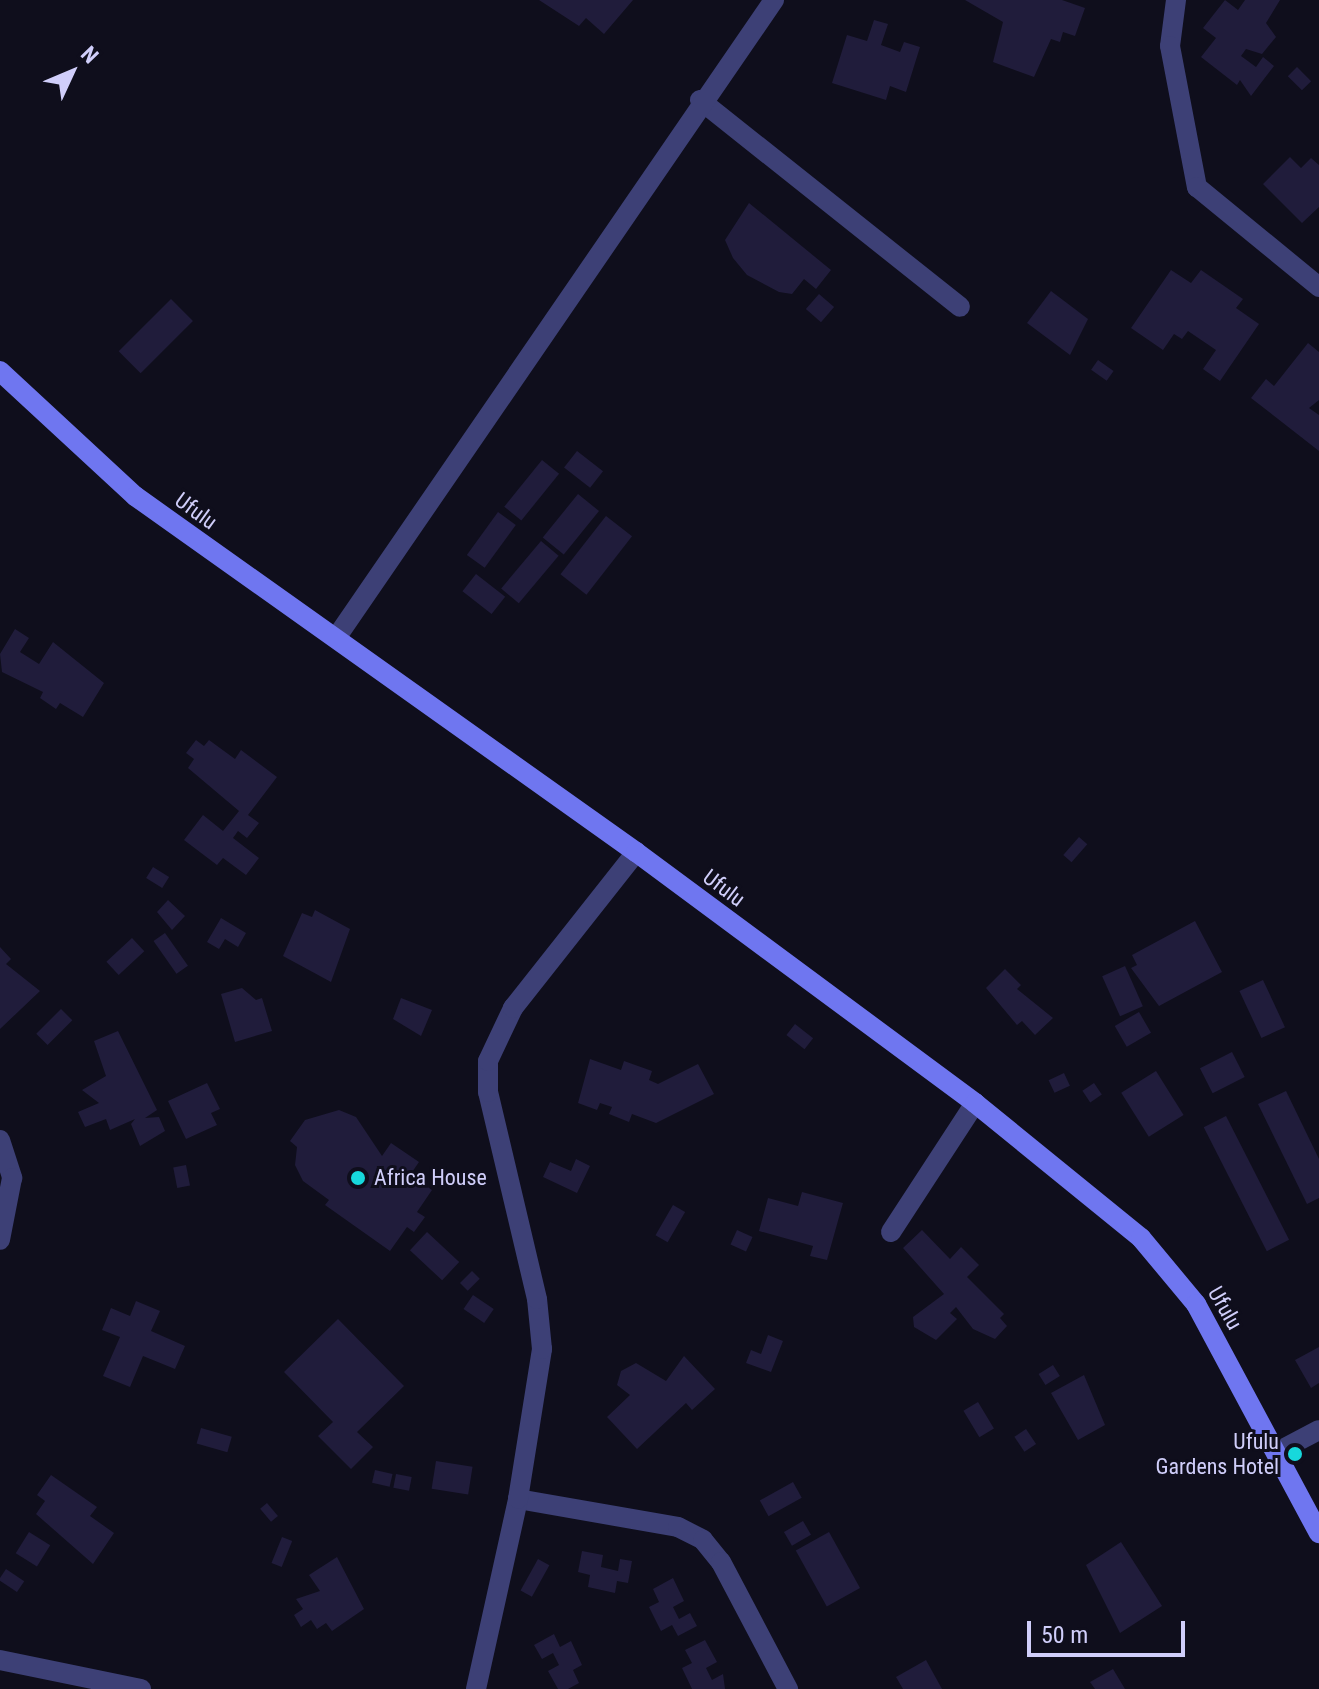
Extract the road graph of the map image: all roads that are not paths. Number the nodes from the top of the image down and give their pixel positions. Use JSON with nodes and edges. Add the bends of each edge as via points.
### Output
{"nodes":[{"id":1,"x":774,"y":0,"type":"edge"},
{"id":2,"x":1176,"y":0,"type":"edge"},
{"id":3,"x":700,"y":100,"type":"junction"},
{"id":4,"x":1315,"y":275,"type":"edge"},
{"id":5,"x":960,"y":307,"type":"dead end"},
{"id":6,"x":0,"y":371,"type":"edge"},
{"id":7,"x":336,"y":638,"type":"junction"},
{"id":8,"x":636,"y":852,"type":"junction"},
{"id":9,"x":975,"y":1103,"type":"junction"},
{"id":10,"x":0,"y":1140,"type":"edge"},
{"id":11,"x":891,"y":1232,"type":"dead end"},
{"id":12,"x":0,"y":1240,"type":"edge"},
{"id":13,"x":1319,"y":1430,"type":"edge"},
{"id":14,"x":1277,"y":1452,"type":"junction"},
{"id":15,"x":518,"y":1499,"type":"junction"},
{"id":16,"x":1319,"y":1533,"type":"edge"},
{"id":17,"x":0,"y":1660,"type":"edge"},
{"id":18,"x":141,"y":1689,"type":"edge"},
{"id":19,"x":476,"y":1689,"type":"edge"},
{"id":20,"x":788,"y":1689,"type":"edge"}],
"edges":[{"from":1,"to":3,"type":"street"},
{"from":2,"to":4,"type":"street","via":[[1170,46],[1197,187]]},
{"from":3,"to":5,"type":"street"},
{"from":3,"to":7,"type":"street"},
{"from":6,"to":7,"type":"street","name":"Ufulu","via":[[135,496]]},
{"from":7,"to":8,"type":"street","name":"Ufulu"},
{"from":8,"to":9,"type":"street","name":"Ufulu"},
{"from":8,"to":15,"type":"street","via":[[513,1008],[488,1061],[494,1126],[542,1332]]},
{"from":9,"to":11,"type":"street"},
{"from":9,"to":14,"type":"street","name":"Ufulu","via":[[1166,1262]]},
{"from":10,"to":12,"type":"street","via":[[12,1178]]},
{"from":13,"to":14,"type":"street"},
{"from":14,"to":16,"type":"street","name":"Ufulu"},
{"from":15,"to":19,"type":"street"},
{"from":15,"to":20,"type":"street","via":[[678,1527],[703,1540],[721,1562]]},
{"from":17,"to":18,"type":"street"}]}
